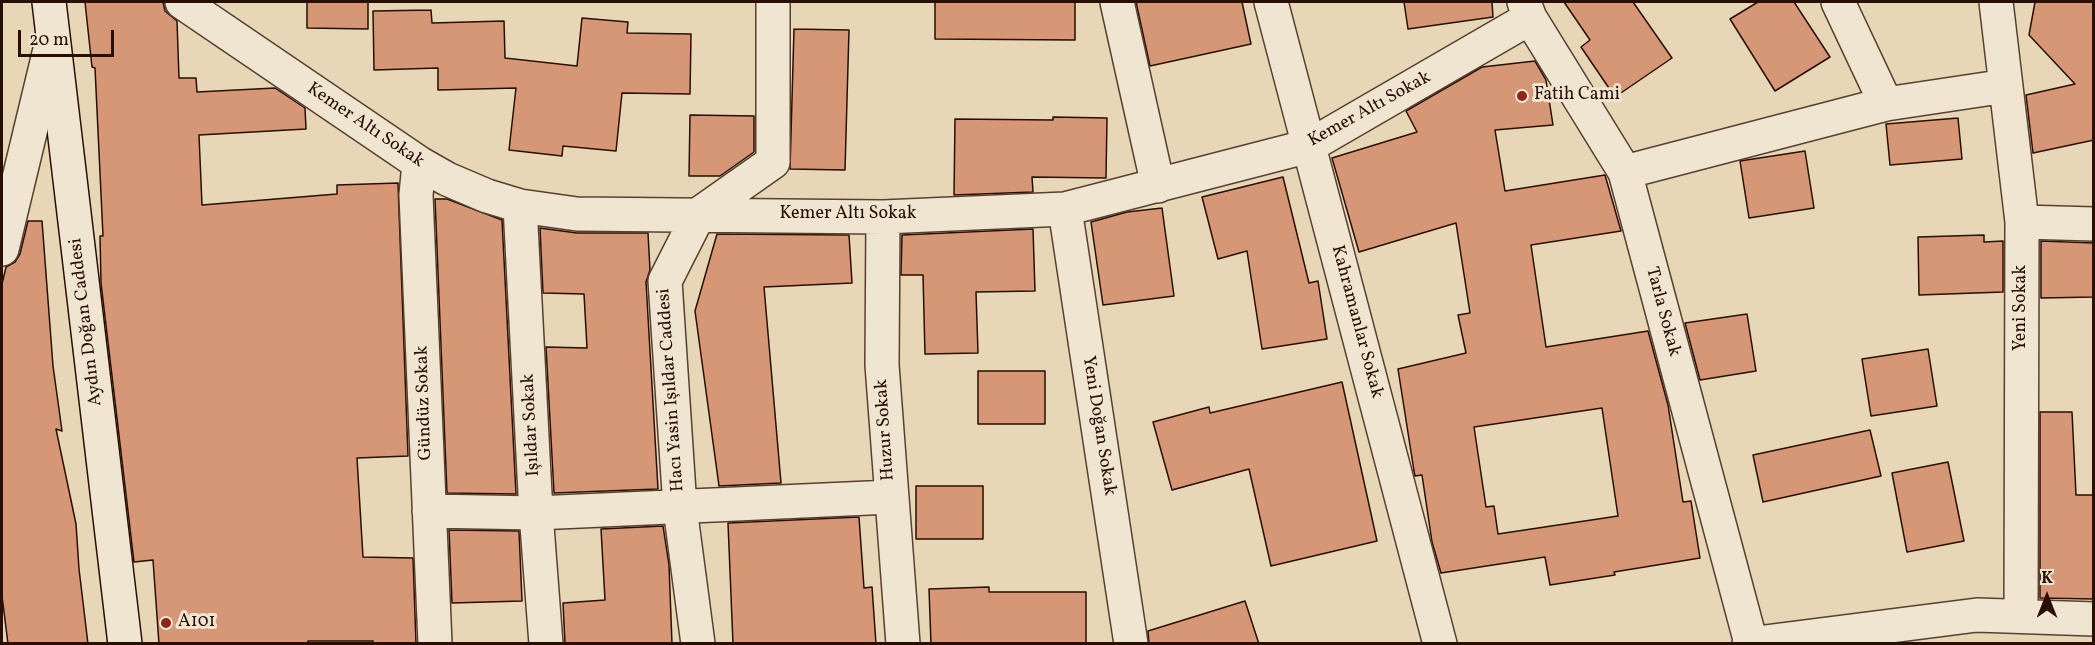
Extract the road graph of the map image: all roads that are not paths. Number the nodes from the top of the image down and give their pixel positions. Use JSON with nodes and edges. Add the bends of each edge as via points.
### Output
{"nodes":[{"id":1,"x":49,"y":2,"type":"edge"},
{"id":2,"x":182,"y":2,"type":"edge"},
{"id":3,"x":772,"y":2,"type":"edge"},
{"id":4,"x":1117,"y":2,"type":"edge"},
{"id":5,"x":1271,"y":2,"type":"edge"},
{"id":6,"x":1838,"y":2,"type":"edge"},
{"id":7,"x":1996,"y":2,"type":"edge"},
{"id":8,"x":1527,"y":10,"type":"edge"},
{"id":9,"x":53,"y":36,"type":"junction"},
{"id":10,"x":2006,"y":86,"type":"junction"},
{"id":11,"x":1886,"y":104,"type":"junction"},
{"id":12,"x":1309,"y":146,"type":"junction"},
{"id":13,"x":419,"y":163,"type":"junction"},
{"id":14,"x":1625,"y":172,"type":"junction"},
{"id":15,"x":1158,"y":186,"type":"junction"},
{"id":16,"x":520,"y":206,"type":"junction"},
{"id":17,"x":1065,"y":209,"type":"junction"},
{"id":18,"x":699,"y":214,"type":"junction"},
{"id":19,"x":883,"y":217,"type":"junction"},
{"id":20,"x":2022,"y":222,"type":"junction"},
{"id":21,"x":2094,"y":224,"type":"edge"},
{"id":22,"x":2,"y":249,"type":"edge"},
{"id":23,"x":891,"y":497,"type":"junction"},
{"id":24,"x":680,"y":508,"type":"junction"},
{"id":25,"x":429,"y":511,"type":"junction"},
{"id":26,"x":536,"y":513,"type":"junction"},
{"id":27,"x":2021,"y":616,"type":"junction"},
{"id":28,"x":2094,"y":619,"type":"edge"},
{"id":29,"x":1750,"y":643,"type":"edge"},
{"id":30,"x":125,"y":644,"type":"edge"},
{"id":31,"x":435,"y":644,"type":"edge"},
{"id":32,"x":546,"y":644,"type":"edge"},
{"id":33,"x":698,"y":644,"type":"edge"},
{"id":34,"x":903,"y":644,"type":"edge"},
{"id":35,"x":1131,"y":644,"type":"edge"},
{"id":36,"x":1440,"y":644,"type":"edge"}],
"edges":[{"from":1,"to":9,"type":"street","name":"Aydın Doğan Caddesi"},
{"from":2,"to":13,"type":"street","name":"Kemer Altı Sokak"},
{"from":3,"to":18,"type":"street","name":"Hacı Yasin Işıldar Caddesi","via":[[773,162]]},
{"from":4,"to":15,"type":"street"},
{"from":5,"to":12,"type":"street","name":"Kahramanlar Sokak"},
{"from":6,"to":11,"type":"street"},
{"from":7,"to":10,"type":"street","name":"Yeni Sokak"},
{"from":8,"to":12,"type":"street","name":"Kemer Altı Sokak"},
{"from":8,"to":14,"type":"street","name":"Tarla Sokak"},
{"from":9,"to":22,"type":"street"},
{"from":9,"to":30,"type":"street","name":"Aydın Doğan Caddesi"},
{"from":10,"to":11,"type":"street"},
{"from":10,"to":20,"type":"street","name":"Yeni Sokak"},
{"from":11,"to":14,"type":"street"},
{"from":12,"to":15,"type":"street","name":"Kemer Altı Sokak"},
{"from":12,"to":36,"type":"street","name":"Kahramanlar Sokak"},
{"from":13,"to":16,"type":"street","name":"Kemer Altı Sokak","via":[[447,179]]},
{"from":13,"to":25,"type":"street","name":"Gündüz Sokak","via":[[416,195]]},
{"from":14,"to":29,"type":"street","name":"Tarla Sokak"},
{"from":15,"to":17,"type":"street","name":"Kemer Altı Sokak"},
{"from":16,"to":18,"type":"street","name":"Kemer Altı Sokak","via":[[577,214]]},
{"from":16,"to":26,"type":"street","name":"Işıldar Sokak"},
{"from":17,"to":19,"type":"street","name":"Kemer Altı Sokak"},
{"from":17,"to":35,"type":"street","name":"Yeni Doğan Sokak"},
{"from":18,"to":19,"type":"street","name":"Kemer Altı Sokak"},
{"from":18,"to":24,"type":"street","name":"Hacı Yasin Işıldar Caddesi","via":[[665,281]]},
{"from":19,"to":23,"type":"street","name":"Huzur Sokak","via":[[882,365]]},
{"from":20,"to":21,"type":"street"},
{"from":20,"to":27,"type":"street","name":"Yeni Sokak"},
{"from":23,"to":24,"type":"street"},
{"from":23,"to":34,"type":"street","name":"Huzur Sokak"},
{"from":24,"to":26,"type":"street"},
{"from":24,"to":33,"type":"street","name":"Hacı Yasin Işıldar Caddesi"},
{"from":25,"to":26,"type":"street"},
{"from":25,"to":31,"type":"street","name":"Gündüz Sokak"},
{"from":26,"to":32,"type":"street","name":"Işıldar Sokak"},
{"from":27,"to":28,"type":"street"},
{"from":27,"to":29,"type":"street","via":[[1977,615]]}]}
